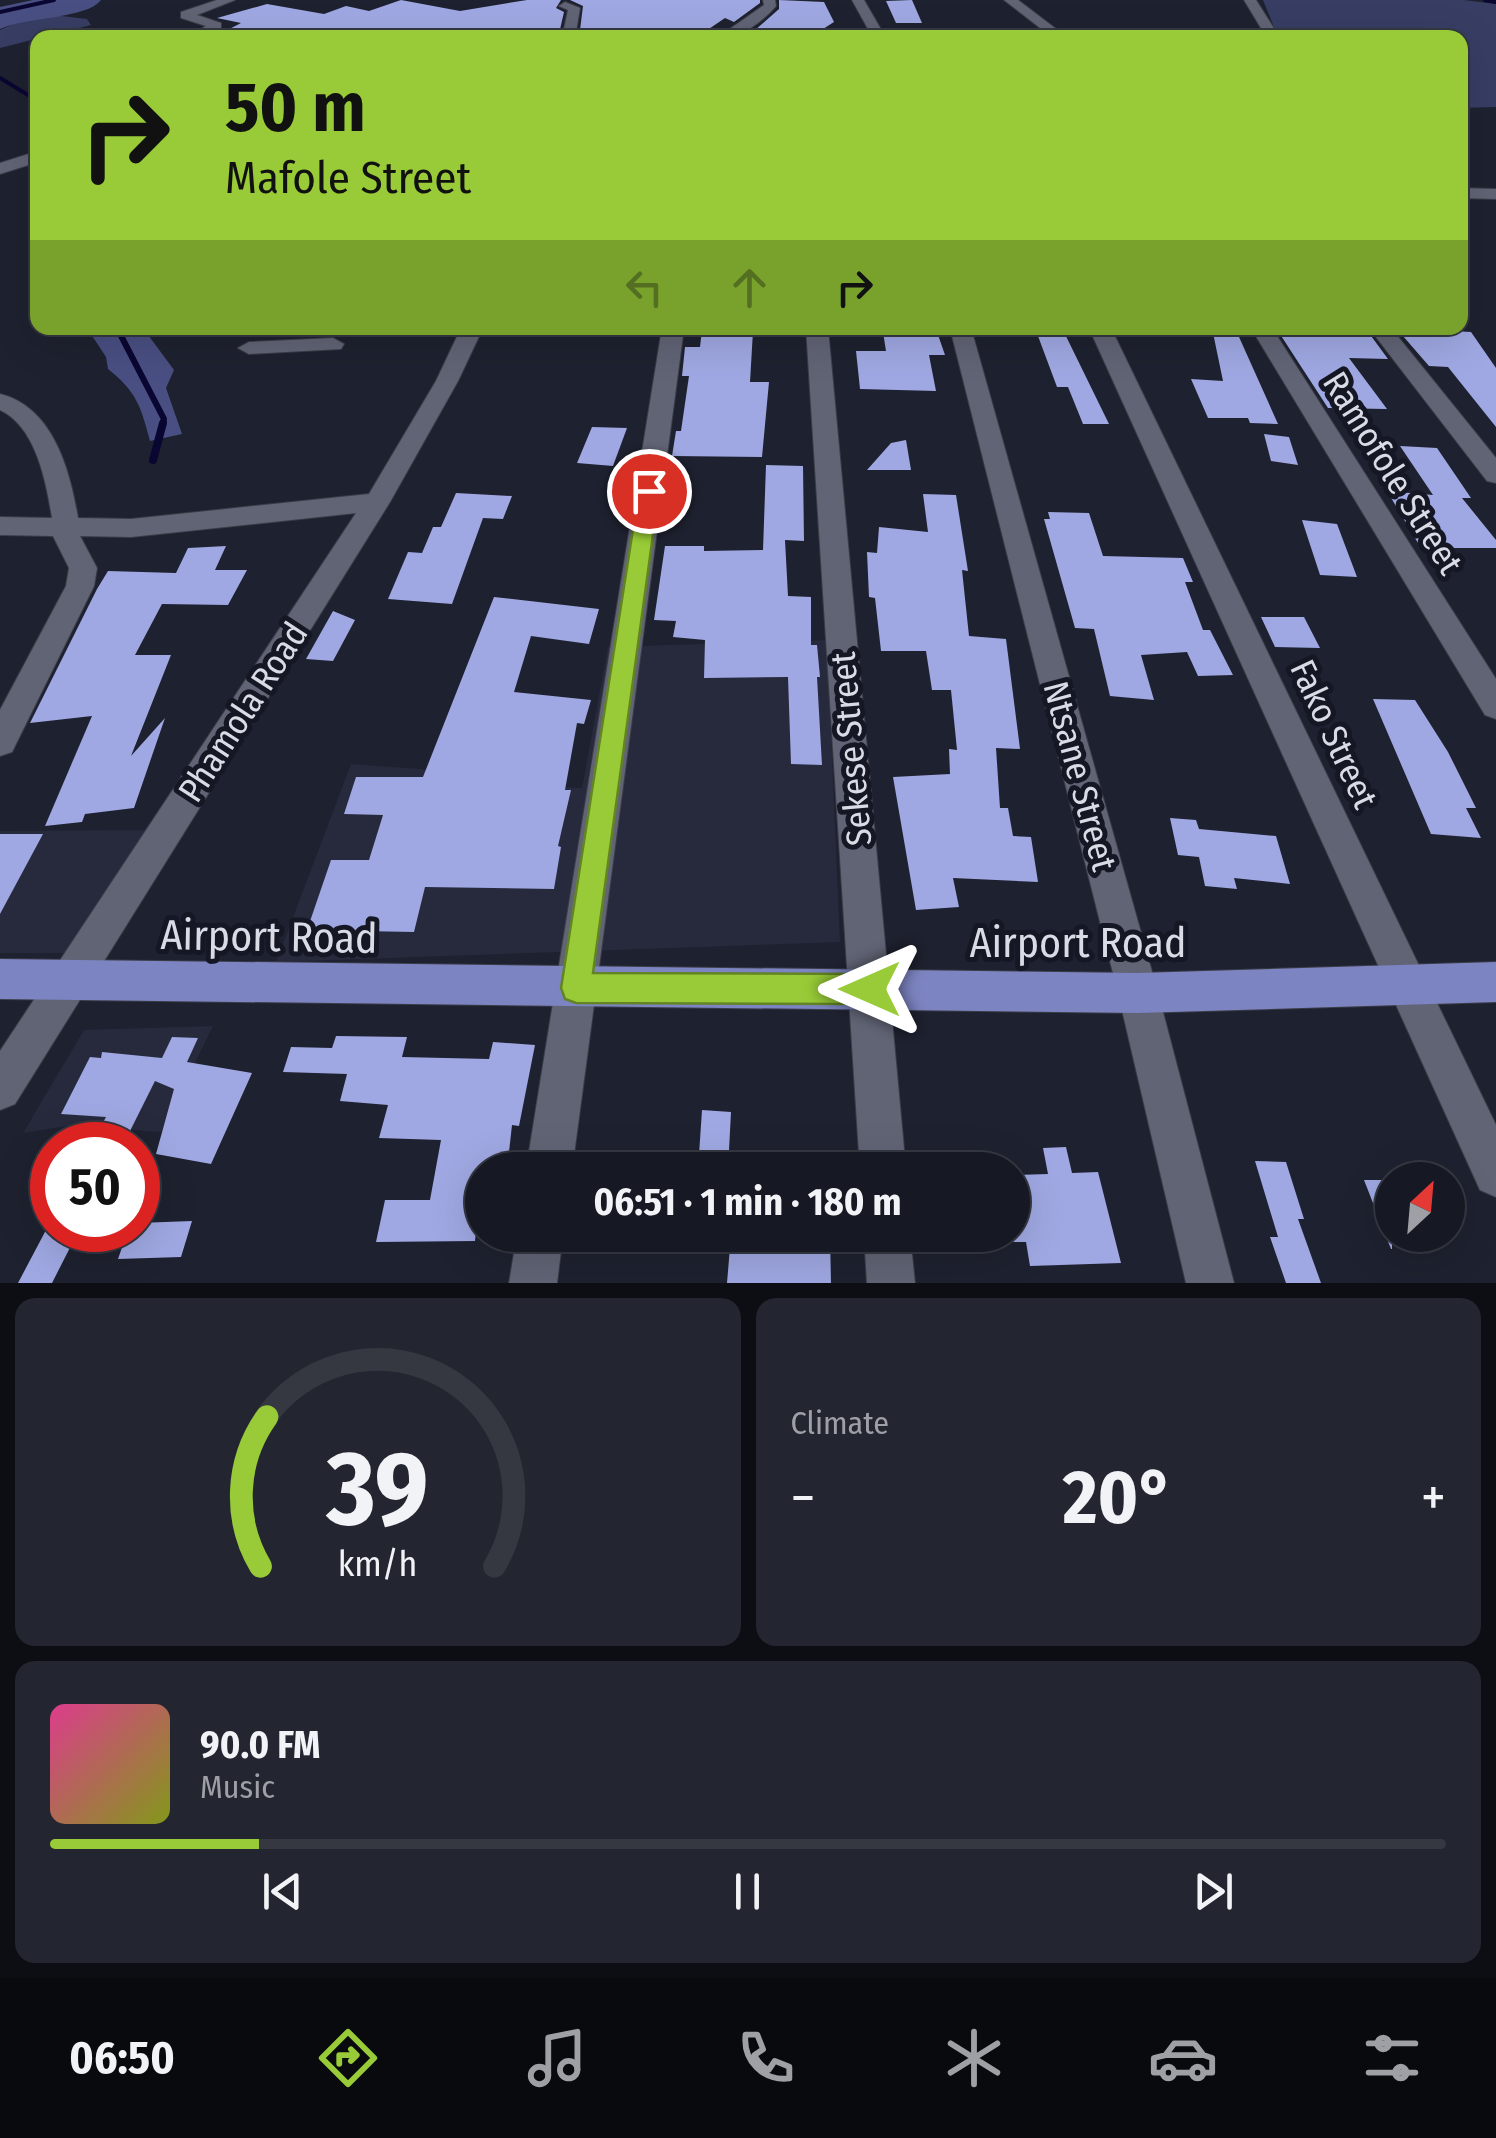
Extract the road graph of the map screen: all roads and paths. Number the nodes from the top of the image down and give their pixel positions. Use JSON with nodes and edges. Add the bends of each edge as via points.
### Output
{"nodes":[{"id":1,"x":229,"y":0,"type":"edge"},
{"id":2,"x":769,"y":0,"type":"edge"},
{"id":3,"x":858,"y":0,"type":"edge"},
{"id":4,"x":1010,"y":0,"type":"edge"},
{"id":5,"x":1250,"y":0,"type":"edge"},
{"id":6,"x":565,"y":6,"type":"dead end"},
{"id":7,"x":208,"y":30,"type":"edge"},
{"id":8,"x":571,"y":30,"type":"edge"},
{"id":9,"x":737,"y":30,"type":"edge"},
{"id":10,"x":875,"y":30,"type":"edge"},
{"id":11,"x":1051,"y":30,"type":"edge"},
{"id":12,"x":1269,"y":30,"type":"edge"},
{"id":13,"x":30,"y":159,"type":"edge"},
{"id":14,"x":0,"y":169,"type":"edge"},
{"id":15,"x":1468,"y":193,"type":"edge"},
{"id":16,"x":1494,"y":196,"type":"edge"},
{"id":17,"x":469,"y":335,"type":"edge"},
{"id":18,"x":672,"y":335,"type":"edge"},
{"id":19,"x":818,"y":335,"type":"edge"},
{"id":20,"x":962,"y":335,"type":"edge"},
{"id":21,"x":1103,"y":335,"type":"edge"},
{"id":22,"x":1266,"y":335,"type":"edge"},
{"id":23,"x":1386,"y":335,"type":"edge"},
{"id":24,"x":332,"y":344,"type":"dead end"},
{"id":25,"x":250,"y":348,"type":"dead end"},
{"id":26,"x":0,"y":401,"type":"edge"},
{"id":27,"x":1496,"y":475,"type":"edge"},
{"id":28,"x":377,"y":502,"type":"junction"},
{"id":29,"x":68,"y":525,"type":"junction"},
{"id":30,"x":0,"y":526,"type":"edge"},
{"id":31,"x":1496,"y":706,"type":"edge"},
{"id":32,"x":0,"y":742,"type":"edge"},
{"id":33,"x":0,"y":980,"type":"edge"},
{"id":34,"x":1496,"y":982,"type":"edge"},
{"id":35,"x":69,"y":983,"type":"junction"},
{"id":36,"x":1407,"y":984,"type":"junction"},
{"id":37,"x":576,"y":988,"type":"junction"},
{"id":38,"x":870,"y":989,"type":"junction"},
{"id":39,"x":1138,"y":993,"type":"junction"},
{"id":40,"x":0,"y":1089,"type":"edge"},
{"id":41,"x":553,"y":1152,"type":"edge"},
{"id":42,"x":882,"y":1152,"type":"edge"},
{"id":43,"x":1496,"y":1174,"type":"edge"},
{"id":44,"x":538,"y":1252,"type":"edge"},
{"id":45,"x":888,"y":1252,"type":"edge"},
{"id":46,"x":533,"y":1283,"type":"edge"},
{"id":47,"x":891,"y":1283,"type":"edge"},
{"id":48,"x":1210,"y":1283,"type":"edge"}],
"edges":[{"from":1,"to":7,"type":"street","via":[[185,15],[217,26]]},
{"from":2,"to":9,"type":"street","via":[[757,19]]},
{"from":3,"to":10,"type":"street"},
{"from":4,"to":11,"type":"street"},
{"from":5,"to":12,"type":"street"},
{"from":6,"to":8,"type":"street","via":[[576,13]]},
{"from":13,"to":14,"type":"street"},
{"from":15,"to":16,"type":"street"},
{"from":17,"to":28,"type":"street","name":"Phamola Road"},
{"from":18,"to":37,"type":"street"},
{"from":19,"to":38,"type":"street","name":"Sekese Street"},
{"from":20,"to":39,"type":"street","name":"Ntsane Street"},
{"from":21,"to":36,"type":"street","name":"Fako Street"},
{"from":22,"to":31,"type":"street","name":"Ramofole Street"},
{"from":23,"to":27,"type":"street"},
{"from":24,"to":25,"type":"street"},
{"from":26,"to":29,"type":"street","via":[[28,417]]},
{"from":28,"to":29,"type":"street","via":[[131,528]]},
{"from":28,"to":35,"type":"street","name":"Phamola Road"},
{"from":29,"to":30,"type":"street"},
{"from":29,"to":32,"type":"street","via":[[66,538],[83,568],[80,586]]},
{"from":33,"to":35,"type":"main road","name":"Airport Road"},
{"from":34,"to":36,"type":"main road","name":"Airport Road"},
{"from":35,"to":37,"type":"main road","name":"Airport Road"},
{"from":35,"to":40,"type":"street","name":"Phamola Road"},
{"from":36,"to":39,"type":"main road","name":"Airport Road"},
{"from":36,"to":43,"type":"street","name":"Fako Street"},
{"from":37,"to":38,"type":"main road","name":"Airport Road"},
{"from":37,"to":41,"type":"street"},
{"from":38,"to":39,"type":"main road","name":"Airport Road"},
{"from":38,"to":42,"type":"street","name":"Sekese Street"},
{"from":39,"to":48,"type":"street","name":"Ntsane Street"},
{"from":44,"to":46,"type":"street"},
{"from":45,"to":47,"type":"street"}]}
